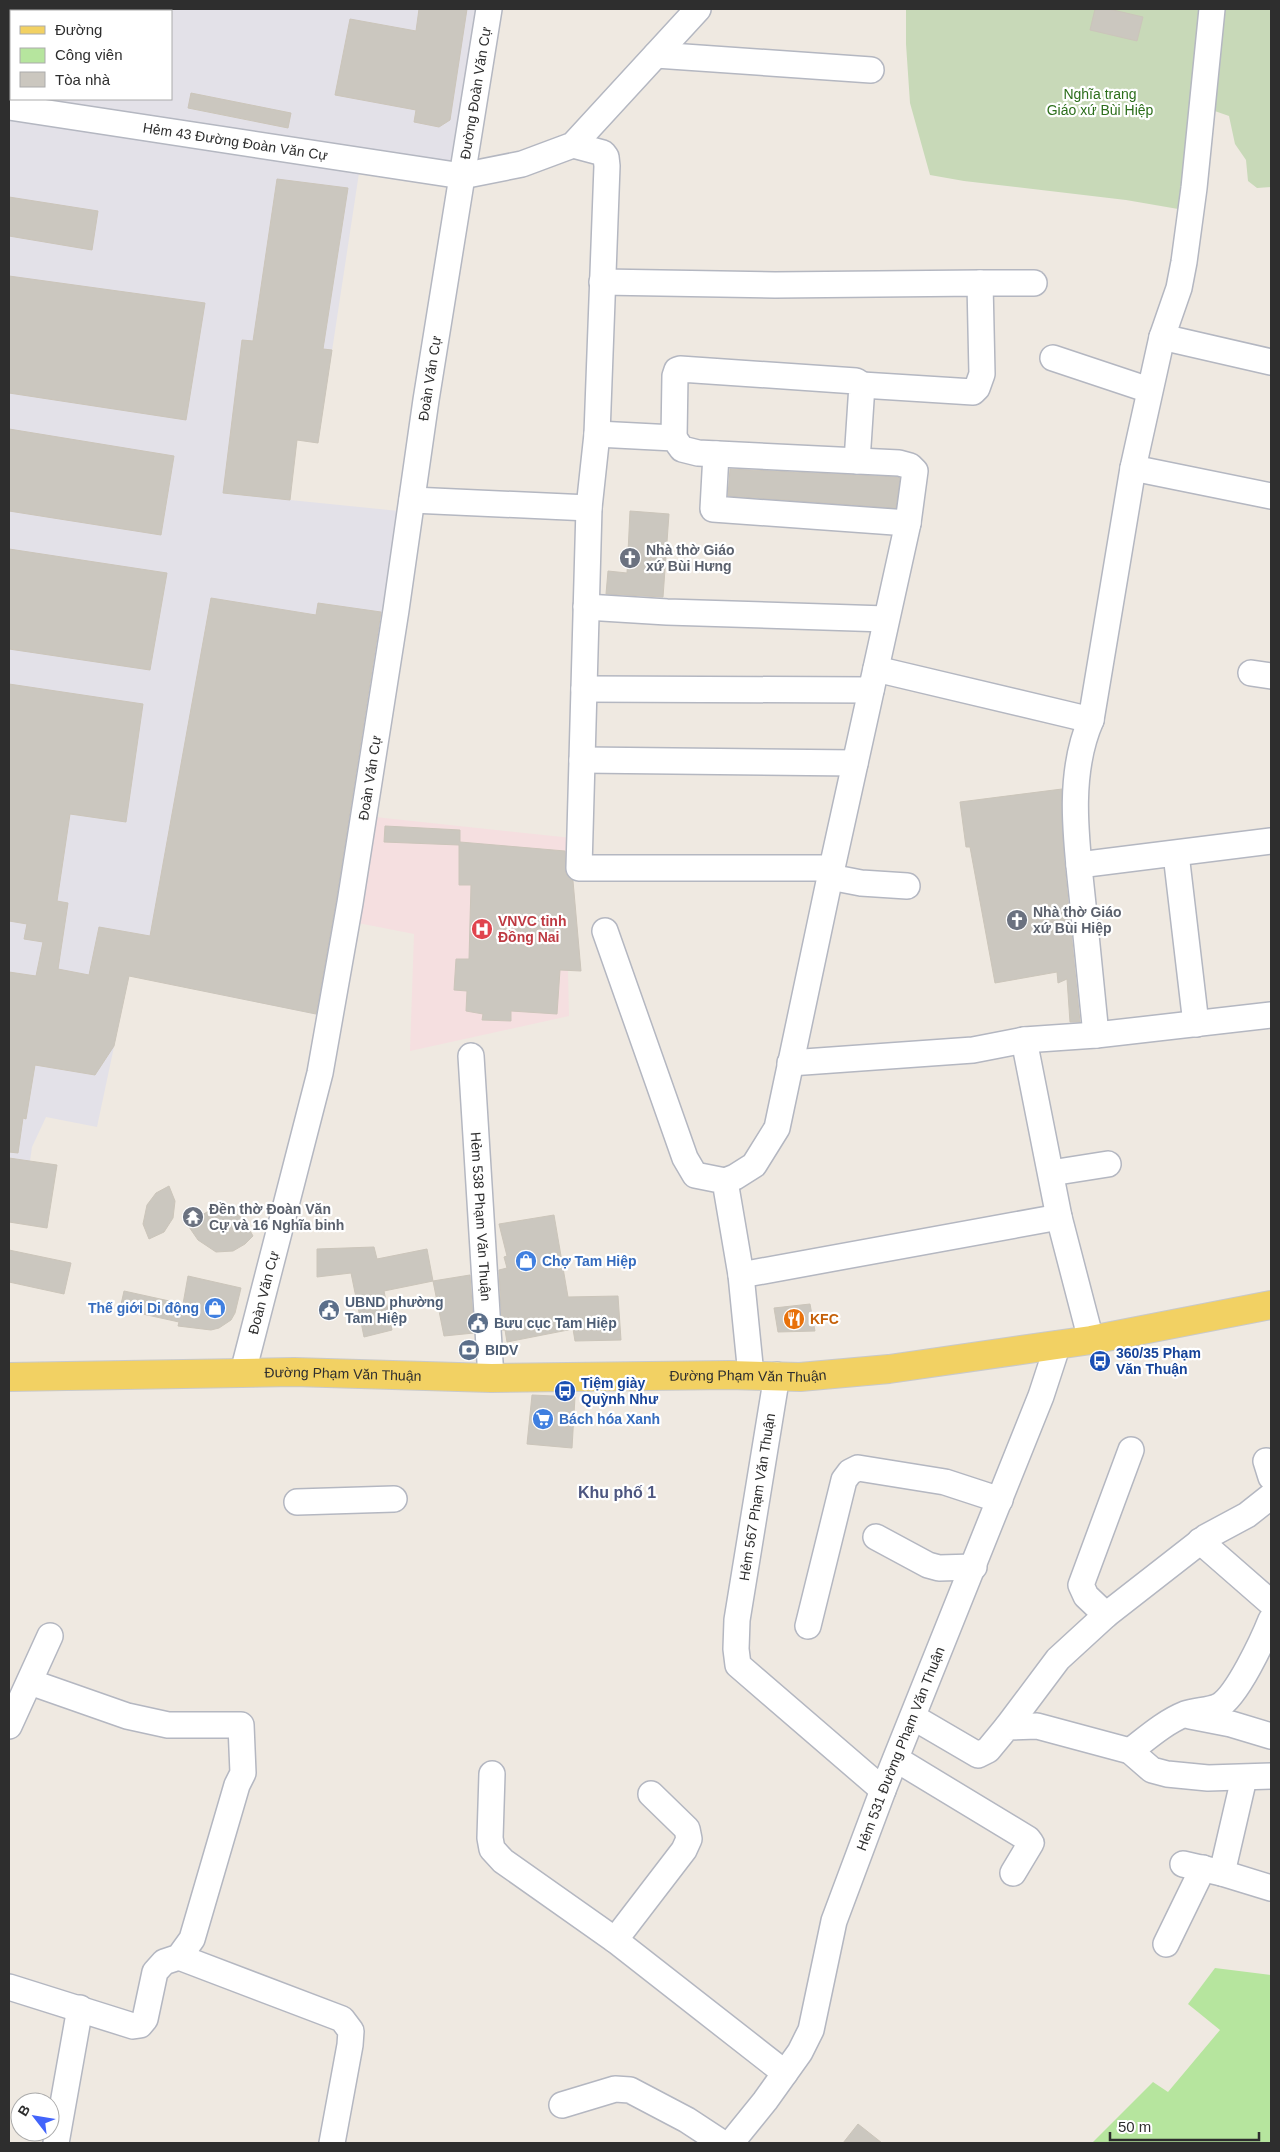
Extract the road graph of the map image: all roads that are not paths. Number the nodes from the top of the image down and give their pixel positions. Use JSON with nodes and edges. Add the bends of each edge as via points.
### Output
{"nodes":[{"id":1,"x":489,"y":9,"type":"edge"},
{"id":2,"x":698,"y":9,"type":"edge"},
{"id":3,"x":1212,"y":9,"type":"edge"},
{"id":4,"x":656,"y":55,"type":"junction"},
{"id":5,"x":871,"y":70,"type":"dead end"},
{"id":6,"x":9,"y":107,"type":"edge"},
{"id":7,"x":574,"y":145,"type":"junction"},
{"id":8,"x":462,"y":176,"type":"junction"},
{"id":9,"x":602,"y":282,"type":"junction"},
{"id":10,"x":980,"y":283,"type":"junction"},
{"id":11,"x":1034,"y":283,"type":"dead end"},
{"id":12,"x":1162,"y":337,"type":"junction"},
{"id":13,"x":1052,"y":358,"type":"dead end"},
{"id":14,"x":1271,"y":362,"type":"edge"},
{"id":15,"x":862,"y":385,"type":"junction"},
{"id":16,"x":1150,"y":390,"type":"junction"},
{"id":17,"x":598,"y":434,"type":"junction"},
{"id":18,"x":674,"y":438,"type":"junction"},
{"id":19,"x":716,"y":454,"type":"junction"},
{"id":20,"x":857,"y":461,"type":"junction"},
{"id":21,"x":1132,"y":468,"type":"junction"},
{"id":22,"x":1271,"y":496,"type":"edge"},
{"id":23,"x":412,"y":500,"type":"junction"},
{"id":24,"x":589,"y":508,"type":"junction"},
{"id":25,"x":908,"y":523,"type":"junction"},
{"id":26,"x":586,"y":607,"type":"junction"},
{"id":27,"x":886,"y":619,"type":"junction"},
{"id":28,"x":873,"y":680,"type":"junction"},
{"id":29,"x":584,"y":689,"type":"junction"},
{"id":30,"x":1090,"y":720,"type":"junction"},
{"id":31,"x":582,"y":760,"type":"junction"},
{"id":32,"x":855,"y":763,"type":"junction"},
{"id":33,"x":1271,"y":841,"type":"edge"},
{"id":34,"x":1176,"y":854,"type":"junction"},
{"id":35,"x":1079,"y":865,"type":"junction"},
{"id":36,"x":831,"y":872,"type":"junction"},
{"id":37,"x":906,"y":886,"type":"dead end"},
{"id":38,"x":605,"y":931,"type":"dead end"},
{"id":39,"x":1271,"y":1015,"type":"edge"},
{"id":40,"x":1196,"y":1024,"type":"junction"},
{"id":41,"x":1096,"y":1035,"type":"junction"},
{"id":42,"x":1024,"y":1040,"type":"junction"},
{"id":43,"x":471,"y":1056,"type":"dead end"},
{"id":44,"x":790,"y":1063,"type":"junction"},
{"id":45,"x":1108,"y":1164,"type":"dead end"},
{"id":46,"x":1051,"y":1173,"type":"junction"},
{"id":47,"x":725,"y":1181,"type":"junction"},
{"id":48,"x":1059,"y":1217,"type":"junction"},
{"id":49,"x":742,"y":1275,"type":"junction"},
{"id":50,"x":1271,"y":1305,"type":"edge"},
{"id":51,"x":1091,"y":1340,"type":"junction"},
{"id":52,"x":1058,"y":1344,"type":"junction"},
{"id":53,"x":243,"y":1372,"type":"junction"},
{"id":54,"x":764,"y":1375,"type":"junction"},
{"id":55,"x":9,"y":1377,"type":"edge"},
{"id":56,"x":490,"y":1378,"type":"junction"},
{"id":57,"x":1131,"y":1450,"type":"dead end"},
{"id":58,"x":1271,"y":1496,"type":"edge"},
{"id":59,"x":394,"y":1499,"type":"dead end"},
{"id":60,"x":1000,"y":1500,"type":"junction"},
{"id":61,"x":297,"y":1502,"type":"dead end"},
{"id":62,"x":876,"y":1537,"type":"dead end"},
{"id":63,"x":1200,"y":1541,"type":"junction"},
{"id":64,"x":974,"y":1567,"type":"junction"},
{"id":65,"x":1271,"y":1602,"type":"edge"},
{"id":66,"x":1106,"y":1615,"type":"junction"},
{"id":67,"x":1271,"y":1620,"type":"edge"},
{"id":68,"x":808,"y":1626,"type":"dead end"},
{"id":69,"x":50,"y":1636,"type":"dead end"},
{"id":70,"x":30,"y":1682,"type":"junction"},
{"id":71,"x":1185,"y":1714,"type":"junction"},
{"id":72,"x":913,"y":1717,"type":"junction"},
{"id":73,"x":9,"y":1726,"type":"edge"},
{"id":74,"x":1008,"y":1727,"type":"junction"},
{"id":75,"x":1271,"y":1736,"type":"edge"},
{"id":76,"x":1130,"y":1751,"type":"junction"},
{"id":77,"x":896,"y":1759,"type":"junction"},
{"id":78,"x":492,"y":1774,"type":"dead end"},
{"id":79,"x":1271,"y":1776,"type":"edge"},
{"id":80,"x":1244,"y":1778,"type":"junction"},
{"id":81,"x":883,"y":1790,"type":"junction"},
{"id":82,"x":652,"y":1794,"type":"dead end"},
{"id":83,"x":1202,"y":1868,"type":"junction"},
{"id":84,"x":1013,"y":1873,"type":"dead end"},
{"id":85,"x":1271,"y":1888,"type":"edge"},
{"id":86,"x":615,"y":1940,"type":"junction"},
{"id":87,"x":1166,"y":1944,"type":"dead end"},
{"id":88,"x":179,"y":1957,"type":"junction"},
{"id":89,"x":9,"y":1987,"type":"edge"},
{"id":90,"x":80,"y":2008,"type":"junction"},
{"id":91,"x":785,"y":2073,"type":"junction"},
{"id":92,"x":562,"y":2106,"type":"dead end"},
{"id":93,"x":56,"y":2143,"type":"edge"},
{"id":94,"x":332,"y":2143,"type":"edge"},
{"id":95,"x":722,"y":2143,"type":"edge"},
{"id":96,"x":731,"y":2143,"type":"edge"}],
"edges":[{"from":1,"to":8,"type":"street","name":"Đường Đoàn Văn Cự"},
{"from":2,"to":4,"type":"street"},
{"from":3,"to":12,"type":"street","via":[[1184,262],[1179,288]]},
{"from":4,"to":5,"type":"street"},
{"from":4,"to":7,"type":"street"},
{"from":6,"to":8,"type":"street","name":"Hẻm 43 Đường Đoàn Văn Cự"},
{"from":7,"to":8,"type":"street","name":"Hẻm 43 Đường Đoàn Văn Cự","via":[[522,164]]},
{"from":7,"to":9,"type":"street","via":[[598,150],[606,157]]},
{"from":8,"to":23,"type":"street","name":"Đoàn Văn Cự"},
{"from":9,"to":10,"type":"street","via":[[775,285]]},
{"from":9,"to":17,"type":"street"},
{"from":10,"to":11,"type":"street"},
{"from":10,"to":15,"type":"street","via":[[982,374],[978,388],[972,392]]},
{"from":12,"to":14,"type":"street"},
{"from":12,"to":16,"type":"street"},
{"from":13,"to":16,"type":"street"},
{"from":15,"to":18,"type":"street","via":[[843,379],[676,370]]},
{"from":15,"to":20,"type":"street"},
{"from":16,"to":21,"type":"street"},
{"from":17,"to":18,"type":"street"},
{"from":17,"to":24,"type":"street"},
{"from":18,"to":19,"type":"street","via":[[686,451]]},
{"from":19,"to":20,"type":"street"},
{"from":19,"to":25,"type":"street","via":[[713,509]]},
{"from":20,"to":25,"type":"street","via":[[899,463],[915,471]]},
{"from":21,"to":22,"type":"street"},
{"from":21,"to":30,"type":"street"},
{"from":23,"to":24,"type":"street"},
{"from":23,"to":53,"type":"street","name":"Đoàn Văn Cự","via":[[350,903],[320,1073]]},
{"from":24,"to":26,"type":"street"},
{"from":25,"to":27,"type":"street"},
{"from":26,"to":27,"type":"street"},
{"from":26,"to":29,"type":"street"},
{"from":27,"to":28,"type":"street"},
{"from":28,"to":29,"type":"street"},
{"from":28,"to":30,"type":"street"},
{"from":28,"to":32,"type":"street"},
{"from":29,"to":31,"type":"street"},
{"from":30,"to":35,"type":"street","via":[[1078,760],[1075,804]]},
{"from":31,"to":32,"type":"street"},
{"from":31,"to":36,"type":"street","via":[[579,868]]},
{"from":32,"to":36,"type":"street"},
{"from":33,"to":34,"type":"street"},
{"from":34,"to":35,"type":"street"},
{"from":34,"to":40,"type":"street"},
{"from":35,"to":41,"type":"street"},
{"from":36,"to":37,"type":"street","via":[[861,883]]},
{"from":36,"to":44,"type":"street"},
{"from":38,"to":47,"type":"street","via":[[685,1158],[695,1175]]},
{"from":39,"to":40,"type":"street"},
{"from":40,"to":41,"type":"street"},
{"from":41,"to":42,"type":"street"},
{"from":42,"to":44,"type":"street","via":[[973,1050]]},
{"from":42,"to":46,"type":"street"},
{"from":43,"to":56,"type":"street","name":"Hẻm 538 Phạm Văn Thuận"},
{"from":44,"to":47,"type":"street","via":[[777,1128],[754,1165]]},
{"from":45,"to":46,"type":"street"},
{"from":46,"to":48,"type":"street"},
{"from":47,"to":49,"type":"street","name":"Hẻm 567 Phạm Văn Thuận"},
{"from":48,"to":49,"type":"street"},
{"from":48,"to":51,"type":"street"},
{"from":49,"to":54,"type":"street","name":"Hẻm 567 Phạm Văn Thuận"},
{"from":50,"to":51,"type":"main road","name":"Đường Phạm Văn Thuận"},
{"from":51,"to":52,"type":"main road","name":"Đường Phạm Văn Thuận"},
{"from":52,"to":54,"type":"main road","name":"Đường Phạm Văn Thuận","via":[[889,1369],[800,1376]]},
{"from":52,"to":60,"type":"street","name":"Hẻm 531 Đường Phạm Văn Thuận"},
{"from":53,"to":55,"type":"main road","name":"Đường Phạm Văn Thuận"},
{"from":53,"to":56,"type":"main road","name":"Đường Phạm Văn Thuận"},
{"from":54,"to":56,"type":"main road","name":"Đường Phạm Văn Thuận"},
{"from":54,"to":81,"type":"street","name":"Hẻm 567 Phạm Văn Thuận","via":[[737,1620],[738,1665]]},
{"from":57,"to":66,"type":"street","via":[[1081,1585],[1086,1596]]},
{"from":58,"to":63,"type":"street","via":[[1247,1516]]},
{"from":59,"to":61,"type":"street"},
{"from":60,"to":64,"type":"street","name":"Hẻm 531 Đường Phạm Văn Thuận"},
{"from":60,"to":68,"type":"street","via":[[945,1482],[858,1468],[850,1472],[844,1480]]},
{"from":62,"to":64,"type":"street","via":[[928,1565],[939,1568]]},
{"from":63,"to":65,"type":"street"},
{"from":63,"to":66,"type":"street"},
{"from":64,"to":72,"type":"street","name":"Hẻm 531 Đường Phạm Văn Thuận"},
{"from":66,"to":74,"type":"street","via":[[1058,1659]]},
{"from":67,"to":71,"type":"street","via":[[1260,1646],[1227,1698],[1219,1705]]},
{"from":69,"to":70,"type":"street"},
{"from":70,"to":73,"type":"street"},
{"from":70,"to":88,"type":"street","via":[[127,1716],[168,1725],[241,1725],[243,1773],[192,1939]]},
{"from":71,"to":75,"type":"street"},
{"from":71,"to":76,"type":"street"},
{"from":72,"to":74,"type":"street","via":[[978,1755],[988,1750]]},
{"from":72,"to":77,"type":"street","name":"Hẻm 531 Đường Phạm Văn Thuận"},
{"from":74,"to":76,"type":"street","via":[[1037,1726]]},
{"from":76,"to":80,"type":"street","via":[[1152,1770],[1167,1774]]},
{"from":77,"to":81,"type":"street","name":"Hẻm 531 Đường Phạm Văn Thuận"},
{"from":77,"to":84,"type":"street","via":[[1028,1839],[1031,1843],[1029,1848]]},
{"from":78,"to":86,"type":"street","via":[[492,1849],[503,1861]]},
{"from":79,"to":80,"type":"street"},
{"from":80,"to":83,"type":"street"},
{"from":81,"to":91,"type":"street","name":"Hẻm 531 Đường Phạm Văn Thuận","via":[[834,1921],[811,2030]]},
{"from":82,"to":86,"type":"street","via":[[687,1829],[689,1839]]},
{"from":83,"to":85,"type":"street"},
{"from":83,"to":87,"type":"street"},
{"from":86,"to":91,"type":"street"},
{"from":88,"to":90,"type":"street","via":[[164,1962],[155,1972],[145,2019],[140,2025],[133,2026]]},
{"from":88,"to":94,"type":"street","via":[[342,2019],[350,2031],[350,2045]]},
{"from":89,"to":90,"type":"street"},
{"from":90,"to":93,"type":"street"},
{"from":91,"to":96,"type":"street","name":"Hẻm 531 Đường Phạm Văn Thuận"},
{"from":92,"to":95,"type":"street","via":[[615,2088],[630,2090]]}]}
